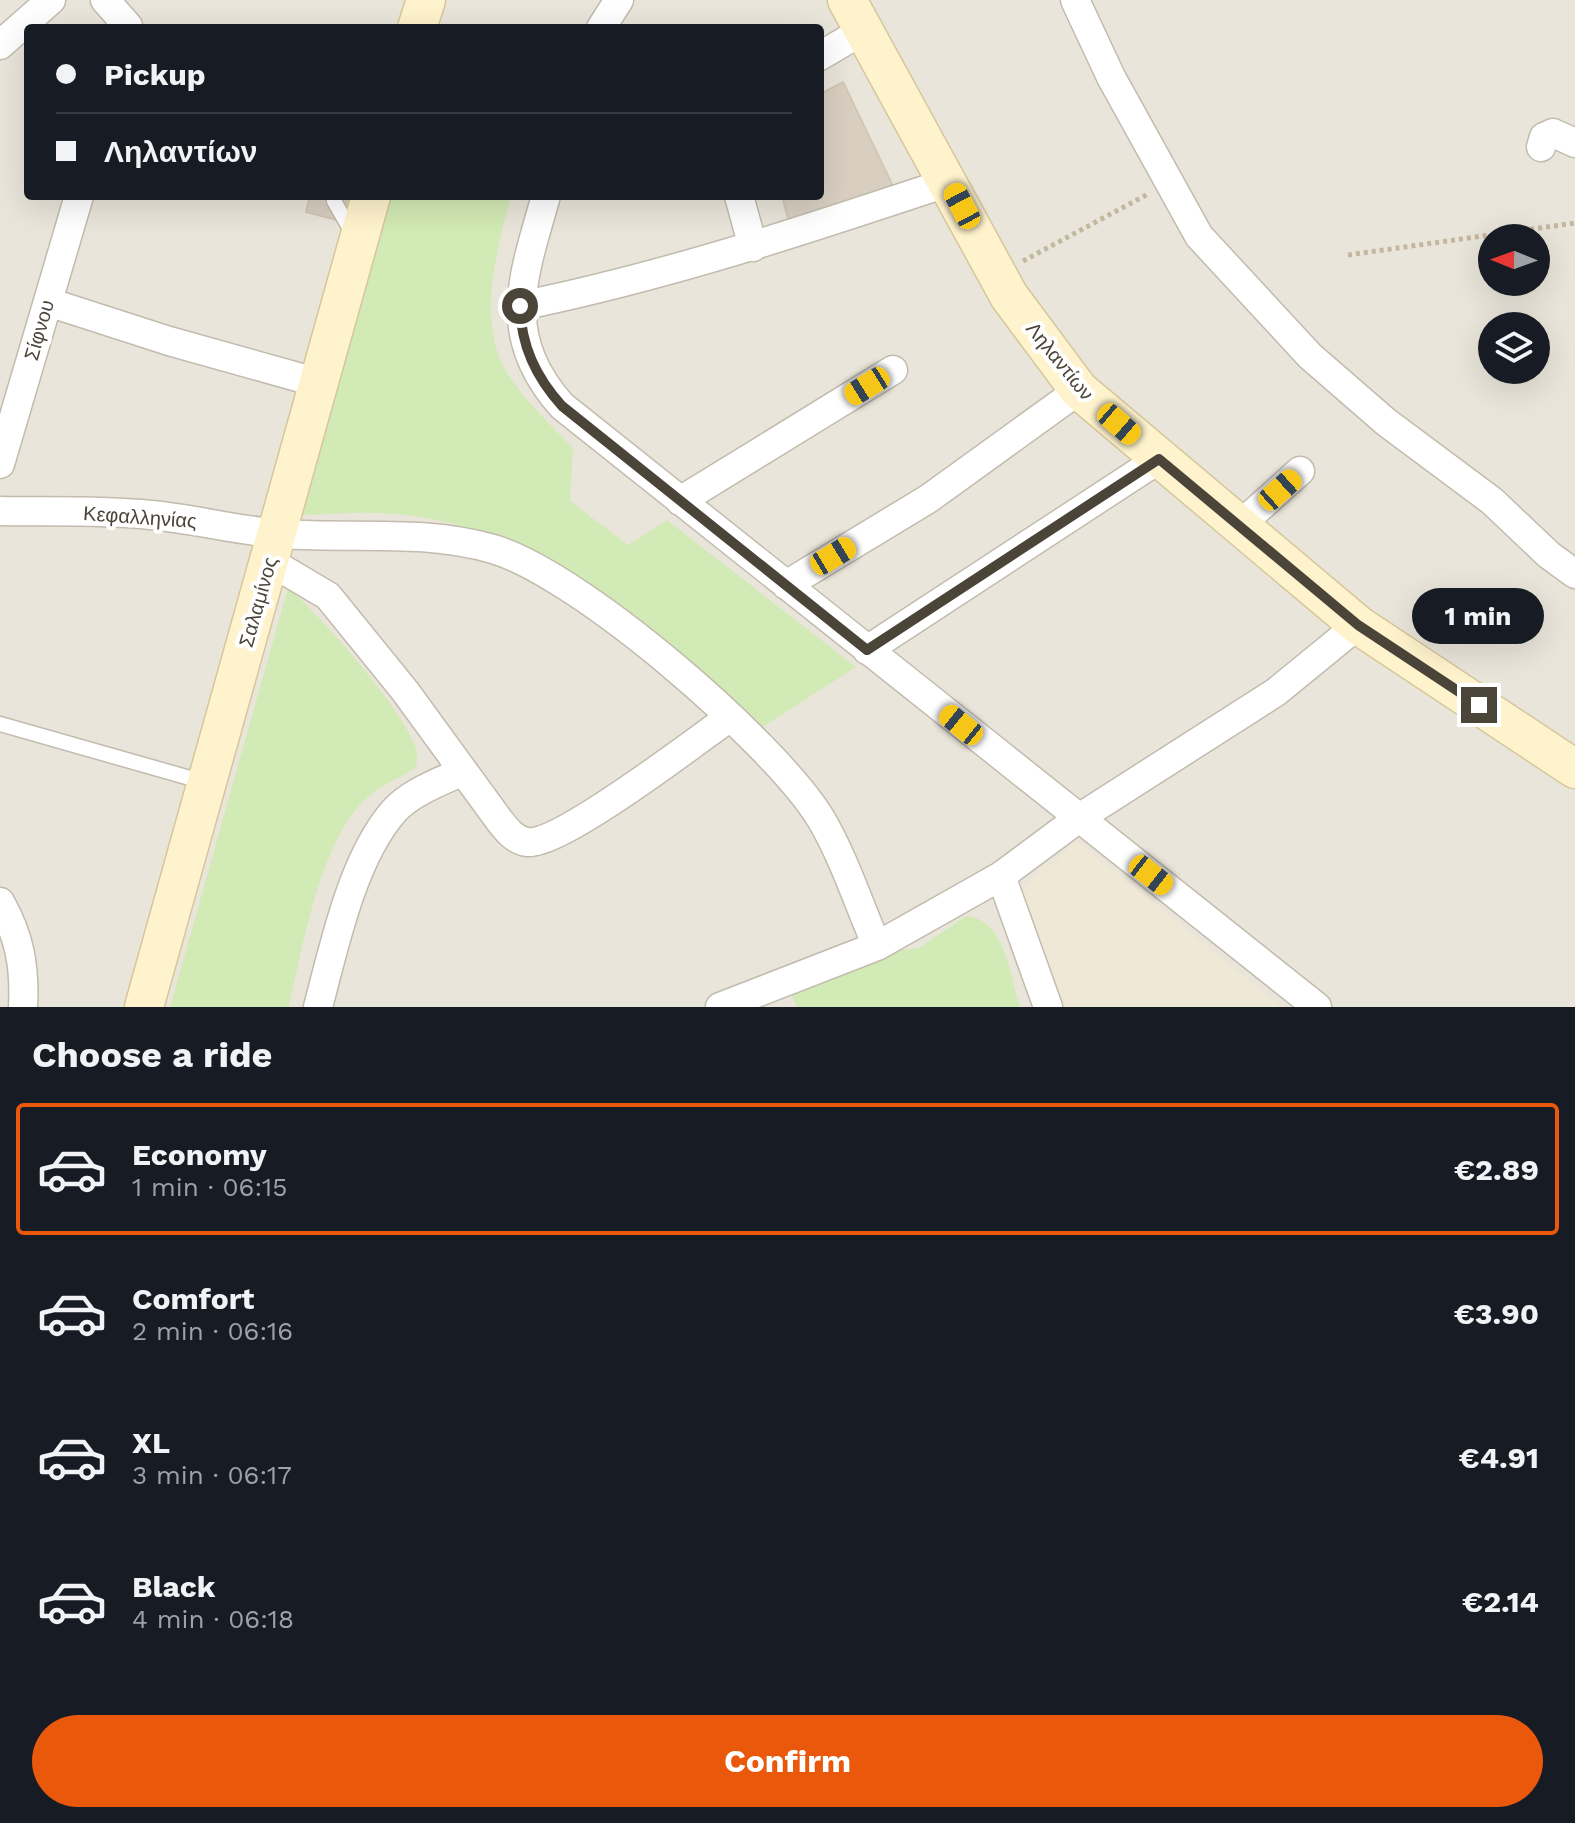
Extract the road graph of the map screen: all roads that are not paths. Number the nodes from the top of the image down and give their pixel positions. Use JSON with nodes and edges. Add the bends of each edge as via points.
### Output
{"nodes":[{"id":1,"x":51,"y":0,"type":"edge"},
{"id":2,"x":105,"y":0,"type":"edge"},
{"id":3,"x":426,"y":0,"type":"edge"},
{"id":4,"x":619,"y":0,"type":"edge"},
{"id":5,"x":1075,"y":0,"type":"edge"},
{"id":6,"x":856,"y":15,"type":"edge"},
{"id":7,"x":131,"y":18,"type":"edge"},
{"id":8,"x":418,"y":24,"type":"edge"},
{"id":9,"x":604,"y":24,"type":"edge"},
{"id":10,"x":0,"y":45,"type":"edge"},
{"id":11,"x":824,"y":51,"type":"edge"},
{"id":12,"x":1575,"y":143,"type":"edge"},
{"id":13,"x":1541,"y":147,"type":"dead end"},
{"id":14,"x":949,"y":182,"type":"junction"},
{"id":15,"x":78,"y":200,"type":"edge"},
{"id":16,"x":334,"y":200,"type":"edge"},
{"id":17,"x":370,"y":200,"type":"edge"},
{"id":18,"x":545,"y":200,"type":"edge"},
{"id":19,"x":740,"y":200,"type":"edge"},
{"id":20,"x":349,"y":227,"type":"dead end"},
{"id":21,"x":753,"y":247,"type":"junction"},
{"id":22,"x":48,"y":302,"type":"junction"},
{"id":23,"x":520,"y":306,"type":"junction"},
{"id":24,"x":893,"y":370,"type":"dead end"},
{"id":25,"x":319,"y":383,"type":"junction"},
{"id":26,"x":1079,"y":390,"type":"junction"},
{"id":27,"x":1159,"y":459,"type":"junction"},
{"id":28,"x":0,"y":464,"type":"edge"},
{"id":29,"x":1300,"y":471,"type":"dead end"},
{"id":30,"x":680,"y":501,"type":"junction"},
{"id":31,"x":0,"y":511,"type":"edge"},
{"id":32,"x":1239,"y":526,"type":"junction"},
{"id":33,"x":274,"y":547,"type":"junction"},
{"id":34,"x":1575,"y":574,"type":"edge"},
{"id":35,"x":786,"y":585,"type":"junction"},
{"id":36,"x":1358,"y":625,"type":"junction"},
{"id":37,"x":867,"y":650,"type":"junction"},
{"id":38,"x":730,"y":717,"type":"junction"},
{"id":39,"x":0,"y":724,"type":"edge"},
{"id":40,"x":1575,"y":769,"type":"edge"},
{"id":41,"x":463,"y":771,"type":"junction"},
{"id":42,"x":209,"y":783,"type":"junction"},
{"id":43,"x":1079,"y":818,"type":"junction"},
{"id":44,"x":1001,"y":876,"type":"junction"},
{"id":45,"x":0,"y":902,"type":"edge"},
{"id":46,"x":877,"y":946,"type":"junction"},
{"id":47,"x":23,"y":1007,"type":"edge"},
{"id":48,"x":144,"y":1007,"type":"edge"},
{"id":49,"x":318,"y":1007,"type":"edge"},
{"id":50,"x":720,"y":1007,"type":"edge"},
{"id":51,"x":1048,"y":1007,"type":"edge"},
{"id":52,"x":1317,"y":1007,"type":"edge"}],
"edges":[{"from":1,"to":10,"type":"street"},
{"from":2,"to":7,"type":"street"},
{"from":3,"to":8,"type":"street"},
{"from":4,"to":9,"type":"street"},
{"from":5,"to":34,"type":"street","via":[[1199,236],[1310,356]]},
{"from":6,"to":11,"type":"street"},
{"from":6,"to":14,"type":"street","name":"Ληλαντίων"},
{"from":12,"to":13,"type":"street","via":[[1553,133],[1544,137]]},
{"from":14,"to":21,"type":"street"},
{"from":14,"to":26,"type":"street","name":"Ληλαντίων","via":[[1009,296]]},
{"from":15,"to":22,"type":"street","name":"Σίφνου"},
{"from":16,"to":20,"type":"lane"},
{"from":17,"to":25,"type":"street","name":"Σαλαμίνος"},
{"from":18,"to":23,"type":"street"},
{"from":19,"to":21,"type":"street"},
{"from":21,"to":23,"type":"street"},
{"from":22,"to":25,"type":"street"},
{"from":22,"to":28,"type":"street","name":"Σίφνου"},
{"from":23,"to":30,"type":"street","via":[[527,351],[553,396]]},
{"from":24,"to":30,"type":"street"},
{"from":25,"to":33,"type":"street","name":"Σαλαμίνος"},
{"from":26,"to":27,"type":"street","name":"Ληλαντίων"},
{"from":26,"to":35,"type":"street","via":[[928,499]]},
{"from":27,"to":32,"type":"street","name":"Ληλαντίων"},
{"from":27,"to":37,"type":"street"},
{"from":29,"to":32,"type":"street"},
{"from":30,"to":35,"type":"street"},
{"from":31,"to":33,"type":"street","name":"Κεφαλληνίας","via":[[148,514]]},
{"from":32,"to":36,"type":"street","name":"Ληλαντίων"},
{"from":33,"to":38,"type":"street","via":[[439,536],[496,550],[551,576],[615,621]]},
{"from":33,"to":41,"type":"street","via":[[328,596]]},
{"from":33,"to":42,"type":"street","name":"Σαλαμίνος"},
{"from":35,"to":37,"type":"street"},
{"from":36,"to":40,"type":"street","name":"Ληλαντίων"},
{"from":36,"to":43,"type":"street","via":[[1276,692]]},
{"from":37,"to":43,"type":"street"},
{"from":38,"to":41,"type":"street","via":[[565,831],[543,840],[527,842],[512,836]]},
{"from":38,"to":46,"type":"street","via":[[793,780],[821,820]]},
{"from":39,"to":42,"type":"lane"},
{"from":41,"to":49,"type":"street","via":[[395,809],[379,832],[357,878]]},
{"from":42,"to":48,"type":"street","name":"Σαλαμίνος"},
{"from":43,"to":44,"type":"street"},
{"from":43,"to":52,"type":"street"},
{"from":44,"to":46,"type":"street"},
{"from":44,"to":51,"type":"street"},
{"from":45,"to":47,"type":"street","via":[[14,927],[25,967]]},
{"from":46,"to":50,"type":"street"}]}
